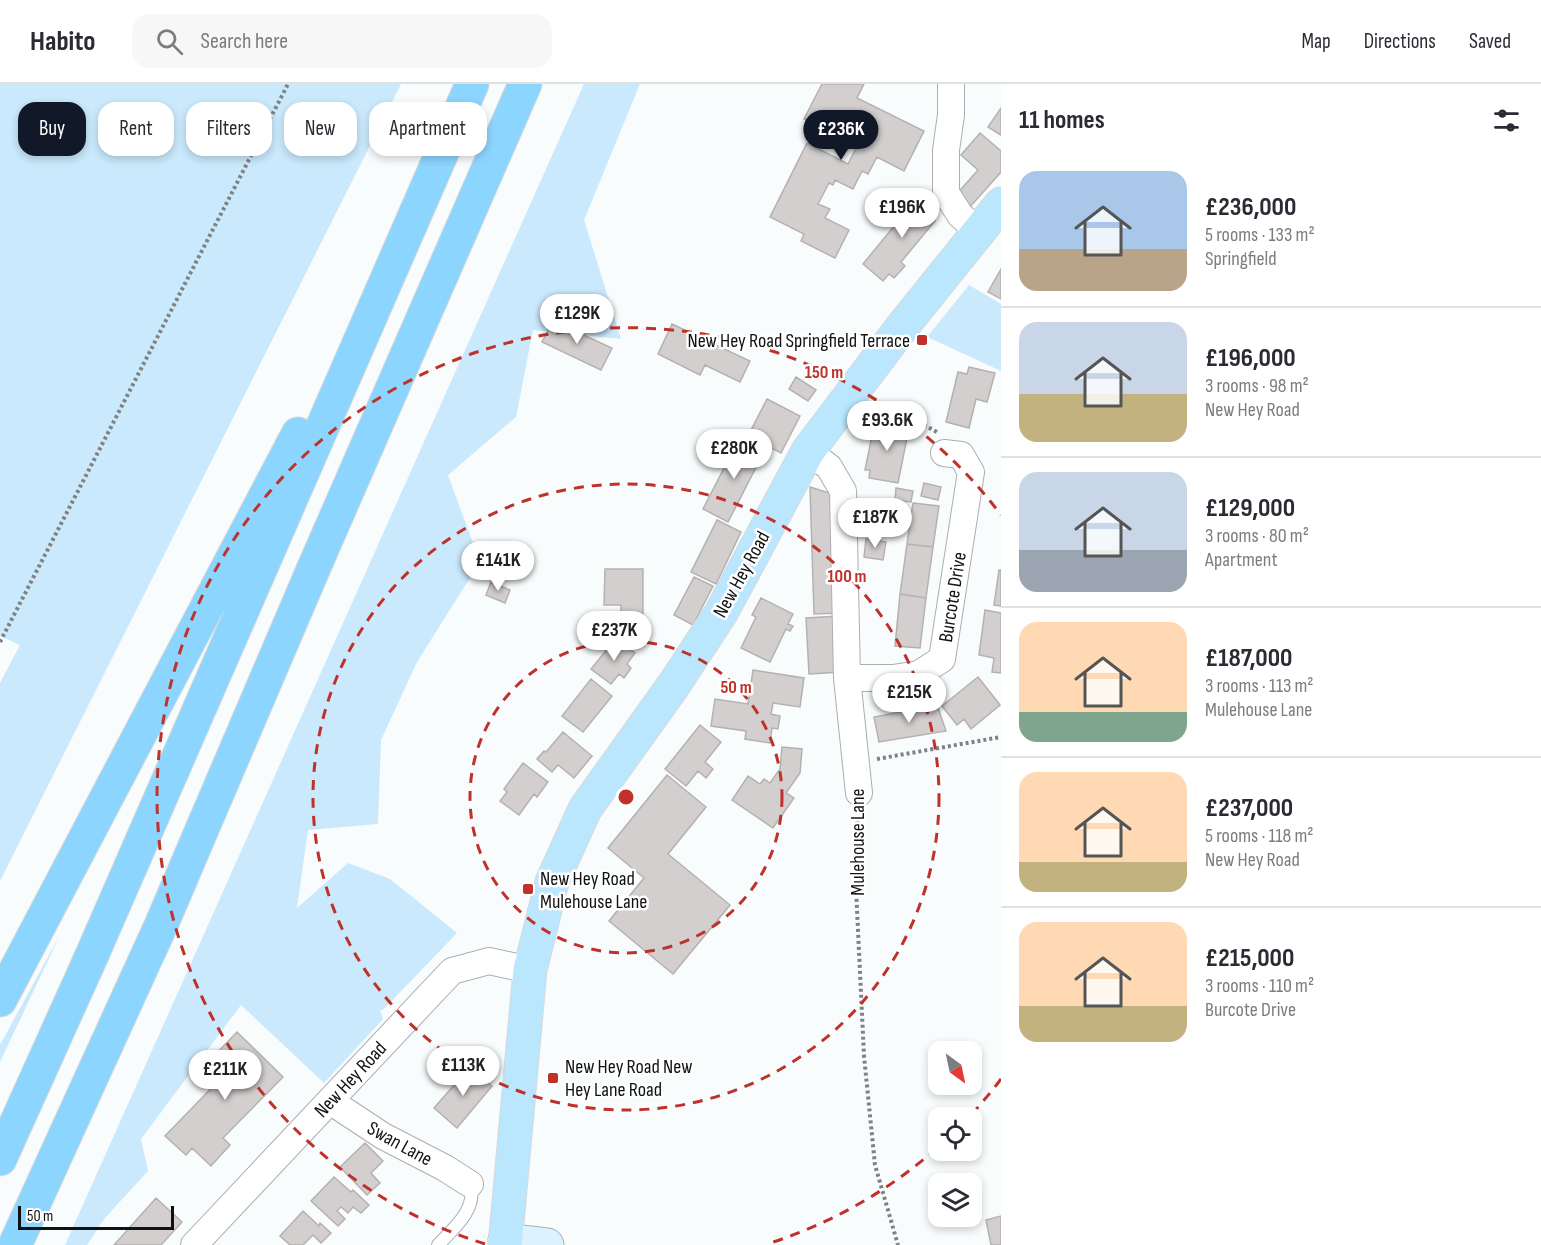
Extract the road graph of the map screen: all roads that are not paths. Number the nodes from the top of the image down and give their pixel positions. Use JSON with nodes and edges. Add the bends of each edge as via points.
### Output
{"nodes":[{"id":1,"x":472,"y":84,"type":"edge"},
{"id":2,"x":525,"y":84,"type":"edge"},
{"id":3,"x":951,"y":84,"type":"edge"},
{"id":4,"x":427,"y":188,"type":"junction"},
{"id":5,"x":1001,"y":204,"type":"edge"},
{"id":6,"x":979,"y":232,"type":"junction"},
{"id":7,"x":808,"y":451,"type":"junction"},
{"id":8,"x":949,"y":453,"type":"road end"},
{"id":9,"x":847,"y":678,"type":"junction"},
{"id":10,"x":859,"y":793,"type":"road end"},
{"id":11,"x":530,"y":970,"type":"junction"},
{"id":12,"x":0,"y":1000,"type":"edge"},
{"id":13,"x":330,"y":1101,"type":"junction"},
{"id":14,"x":0,"y":1159,"type":"edge"},
{"id":15,"x":470,"y":1184,"type":"joint"},
{"id":16,"x":505,"y":1242,"type":"edge"},
{"id":17,"x":16,"y":1245,"type":"edge"},
{"id":18,"x":194,"y":1245,"type":"edge"},
{"id":19,"x":438,"y":1245,"type":"edge"},
{"id":20,"x":547,"y":1245,"type":"edge"}],
"edges":[{"from":1,"to":4,"type":"highway"},
{"from":2,"to":17,"type":"highway","via":[[162,923]]},
{"from":3,"to":6,"type":"street","via":[[946,193],[960,215]]},
{"from":4,"to":12,"type":"highway"},
{"from":4,"to":14,"type":"highway"},
{"from":5,"to":6,"type":"main road","name":"New Hey Road"},
{"from":6,"to":7,"type":"main road","name":"New Hey Road"},
{"from":7,"to":9,"type":"street","name":"Mulehouse Lane","via":[[829,467],[843,491]]},
{"from":7,"to":11,"type":"main road","name":"New Hey Road","via":[[721,613],[585,809],[552,882]]},
{"from":8,"to":9,"type":"street","name":"Burcote Drive","via":[[961,455],[971,472],[942,659],[919,674]]},
{"from":9,"to":10,"type":"street","name":"Mulehouse Lane"},
{"from":11,"to":13,"type":"street","name":"New Hey Road","via":[[489,961],[452,971]]},
{"from":11,"to":16,"type":"main road","name":"New Hey Road"},
{"from":13,"to":15,"type":"street","name":"Swan Lane","via":[[383,1136]]},
{"from":13,"to":18,"type":"street","name":"New Hey Road"},
{"from":15,"to":19,"type":"lane","via":[[470,1206]]},
{"from":16,"to":20,"type":"street"}]}
